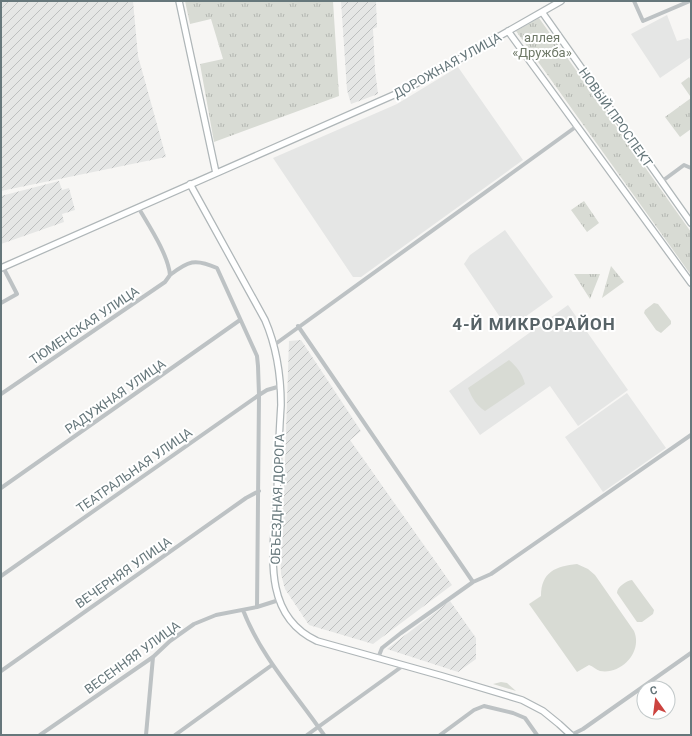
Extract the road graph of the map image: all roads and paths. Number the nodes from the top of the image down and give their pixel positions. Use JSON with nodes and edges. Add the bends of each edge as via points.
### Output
{"nodes":[{"id":1,"x":179,"y":1,"type":"edge"},
{"id":2,"x":561,"y":1,"type":"edge"},
{"id":3,"x":634,"y":1,"type":"edge"},
{"id":4,"x":690,"y":1,"type":"edge"},
{"id":5,"x":542,"y":12,"type":"junction"},
{"id":6,"x":508,"y":31,"type":"junction"},
{"id":7,"x":577,"y":126,"type":"junction"},
{"id":8,"x":691,"y":168,"type":"edge"},
{"id":9,"x":216,"y":173,"type":"junction"},
{"id":10,"x":661,"y":182,"type":"junction"},
{"id":11,"x":190,"y":184,"type":"junction"},
{"id":12,"x":138,"y":207,"type":"junction"},
{"id":13,"x":691,"y":223,"type":"edge"},
{"id":14,"x":2,"y":267,"type":"edge"},
{"id":15,"x":170,"y":275,"type":"junction"},
{"id":16,"x":691,"y":283,"type":"edge"},
{"id":17,"x":1,"y":302,"type":"edge"},
{"id":18,"x":240,"y":320,"type":"junction"},
{"id":19,"x":298,"y":326,"type":"junction"},
{"id":20,"x":274,"y":345,"type":"junction"},
{"id":21,"x":281,"y":386,"type":"junction"},
{"id":22,"x":1,"y":394,"type":"edge"},
{"id":23,"x":260,"y":395,"type":"junction"},
{"id":24,"x":691,"y":435,"type":"edge"},
{"id":25,"x":1,"y":488,"type":"edge"},
{"id":26,"x":259,"y":492,"type":"junction"},
{"id":27,"x":1,"y":576,"type":"edge"},
{"id":28,"x":473,"y":582,"type":"junction"},
{"id":29,"x":279,"y":600,"type":"junction"},
{"id":30,"x":257,"y":607,"type":"junction"},
{"id":31,"x":243,"y":610,"type":"junction"},
{"id":32,"x":691,"y":653,"type":"edge"},
{"id":33,"x":153,"y":657,"type":"junction"},
{"id":34,"x":378,"y":658,"type":"junction"},
{"id":35,"x":272,"y":665,"type":"junction"},
{"id":36,"x":404,"y":665,"type":"junction"},
{"id":37,"x":1,"y":671,"type":"edge"},
{"id":38,"x":319,"y":727,"type":"junction"},
{"id":39,"x":40,"y":735,"type":"edge"},
{"id":40,"x":146,"y":735,"type":"edge"},
{"id":41,"x":175,"y":735,"type":"edge"},
{"id":42,"x":308,"y":735,"type":"edge"},
{"id":43,"x":324,"y":735,"type":"edge"},
{"id":44,"x":440,"y":735,"type":"edge"},
{"id":45,"x":537,"y":735,"type":"edge"},
{"id":46,"x":571,"y":735,"type":"edge"}],
"edges":[{"from":1,"to":9,"type":"main road"},
{"from":2,"to":5,"type":"main road","name":"ДОРОЖНАЯ УЛИЦА"},
{"from":3,"to":4,"type":"street","via":[[643,21]]},
{"from":5,"to":6,"type":"main road","name":"ДОРОЖНАЯ УЛИЦА"},
{"from":5,"to":10,"type":"main road","name":"НОВЫЙ ПРОСПЕКТ"},
{"from":6,"to":7,"type":"main road"},
{"from":6,"to":9,"type":"main road","name":"ДОРОЖНАЯ УЛИЦА","via":[[406,90]]},
{"from":7,"to":16,"type":"main road"},
{"from":7,"to":19,"type":"street"},
{"from":8,"to":10,"type":"street","via":[[684,164]]},
{"from":9,"to":11,"type":"main road","name":"ДОРОЖНАЯ УЛИЦА"},
{"from":10,"to":13,"type":"main road","name":"НОВЫЙ ПРОСПЕКТ"},
{"from":11,"to":12,"type":"main road","name":"ДОРОЖНАЯ УЛИЦА"},
{"from":11,"to":20,"type":"main road","name":"ОБЪЕЗДНАЯ ДОРОГА","via":[[257,304]]},
{"from":12,"to":14,"type":"main road","name":"ДОРОЖНАЯ УЛИЦА"},
{"from":12,"to":15,"type":"street","via":[[169,267]]},
{"from":14,"to":17,"type":"street","via":[[17,294]]},
{"from":15,"to":18,"type":"street","name":"ТЮМЕНСКАЯ УЛИЦА","via":[[191,262],[209,264],[217,268]]},
{"from":15,"to":22,"type":"street","name":"ТЮМЕНСКАЯ УЛИЦА","via":[[165,282]]},
{"from":18,"to":23,"type":"street","via":[[257,356]]},
{"from":18,"to":25,"type":"street","name":"РАДУЖНАЯ УЛИЦА"},
{"from":19,"to":20,"type":"street"},
{"from":19,"to":28,"type":"street"},
{"from":20,"to":21,"type":"main road","name":"ОБЪЕЗДНАЯ ДОРОГА"},
{"from":21,"to":23,"type":"street","name":"ТЕАТРАЛЬНАЯ УЛИЦА"},
{"from":21,"to":29,"type":"main road","name":"ОБЪЕЗДНАЯ ДОРОГА","via":[[273,544],[274,576]]},
{"from":23,"to":26,"type":"street"},
{"from":23,"to":27,"type":"street","name":"ТЕАТРАЛЬНАЯ УЛИЦА"},
{"from":24,"to":28,"type":"street","via":[[495,571]]},
{"from":26,"to":30,"type":"street"},
{"from":26,"to":37,"type":"street","name":"ВЕЧЕРНЯЯ УЛИЦА","via":[[246,498]]},
{"from":28,"to":34,"type":"street","via":[[388,643],[382,648]]},
{"from":29,"to":30,"type":"street","name":"ВЕСЕННЯЯ УЛИЦА"},
{"from":29,"to":34,"type":"main road","name":"ОБЪЕЗДНАЯ ДОРОГА","via":[[290,621],[308,637]]},
{"from":30,"to":31,"type":"street","name":"ВЕСЕННЯЯ УЛИЦА"},
{"from":31,"to":33,"type":"street","name":"ВЕСЕННЯЯ УЛИЦА","via":[[216,615],[194,624]]},
{"from":31,"to":35,"type":"street"},
{"from":32,"to":46,"type":"street"},
{"from":33,"to":39,"type":"street","name":"ВЕСЕННЯЯ УЛИЦА"},
{"from":33,"to":40,"type":"street"},
{"from":34,"to":36,"type":"main road","name":"ОБЪЕЗДНАЯ ДОРОГА"},
{"from":35,"to":38,"type":"street"},
{"from":35,"to":41,"type":"street"},
{"from":36,"to":38,"type":"street"},
{"from":36,"to":46,"type":"main road","name":"ОБЪЕЗДНАЯ ДОРОГА","via":[[522,700],[551,716]]},
{"from":38,"to":42,"type":"street"},
{"from":38,"to":43,"type":"street"},
{"from":44,"to":45,"type":"street","via":[[474,710],[484,706],[525,718]]}]}
